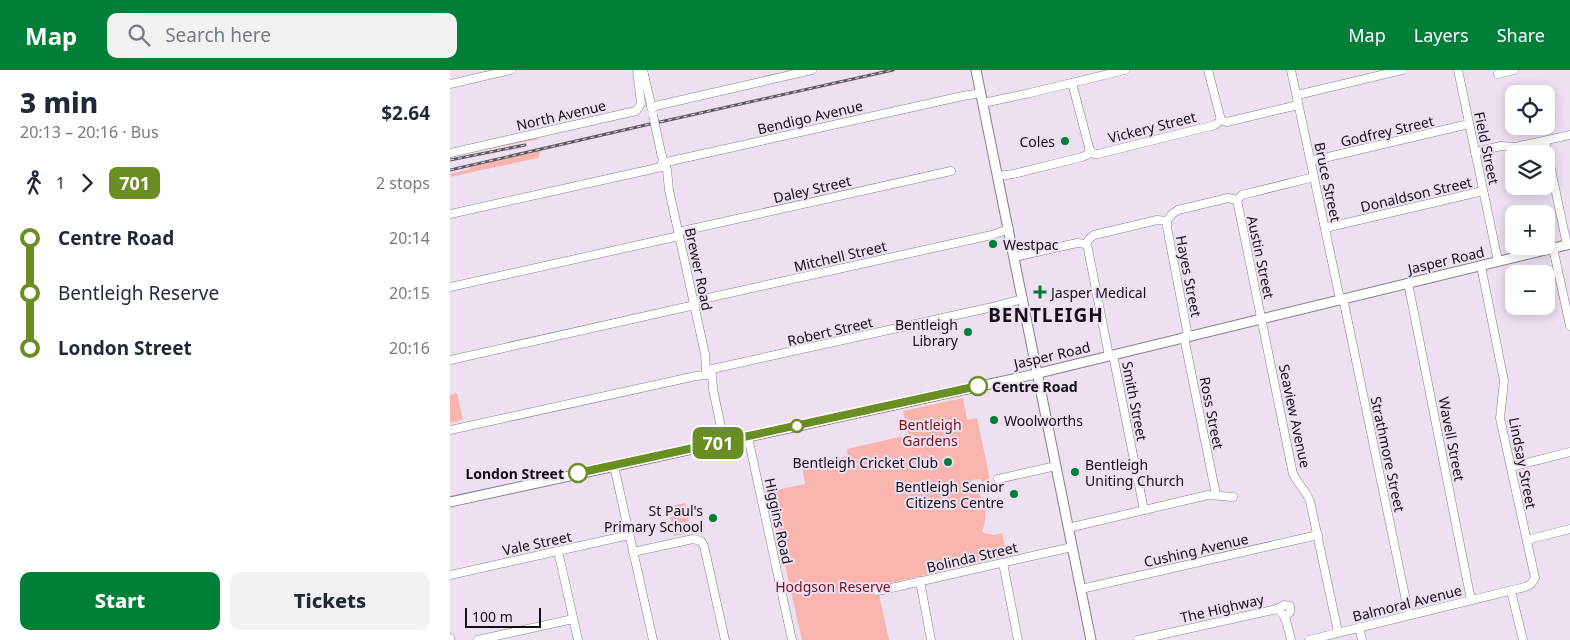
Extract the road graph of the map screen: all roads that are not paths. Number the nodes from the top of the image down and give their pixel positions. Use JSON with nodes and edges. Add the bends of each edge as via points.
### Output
{"nodes":[{"id":1,"x":511,"y":70,"type":"edge"},
{"id":2,"x":637,"y":70,"type":"edge"},
{"id":3,"x":642,"y":70,"type":"edge"},
{"id":4,"x":812,"y":70,"type":"edge"},
{"id":5,"x":976,"y":70,"type":"edge"},
{"id":6,"x":1126,"y":70,"type":"edge"},
{"id":7,"x":1208,"y":70,"type":"edge"},
{"id":8,"x":1291,"y":70,"type":"edge"},
{"id":9,"x":1402,"y":70,"type":"edge"},
{"id":10,"x":1458,"y":70,"type":"edge"},
{"id":11,"x":1514,"y":70,"type":"edge"},
{"id":12,"x":1498,"y":74,"type":"dead end"},
{"id":13,"x":1072,"y":83,"type":"junction"},
{"id":14,"x":450,"y":84,"type":"edge"},
{"id":15,"x":1296,"y":95,"type":"junction"},
{"id":16,"x":982,"y":98,"type":"junction"},
{"id":17,"x":1298,"y":105,"type":"junction"},
{"id":18,"x":652,"y":111,"type":"junction"},
{"id":19,"x":1221,"y":120,"type":"junction"},
{"id":20,"x":1469,"y":124,"type":"junction"},
{"id":21,"x":1570,"y":135,"type":"edge"},
{"id":22,"x":1545,"y":141,"type":"junction"},
{"id":23,"x":1090,"y":151,"type":"junction"},
{"id":24,"x":1475,"y":152,"type":"junction"},
{"id":25,"x":450,"y":153,"type":"edge"},
{"id":26,"x":1311,"y":162,"type":"junction"},
{"id":27,"x":664,"y":164,"type":"junction"},
{"id":28,"x":951,"y":171,"type":"dead end"},
{"id":29,"x":1314,"y":177,"type":"junction"},
{"id":30,"x":998,"y":178,"type":"junction"},
{"id":31,"x":1483,"y":191,"type":"junction"},
{"id":32,"x":1237,"y":200,"type":"junction"},
{"id":33,"x":450,"y":214,"type":"edge"},
{"id":34,"x":1167,"y":221,"type":"junction"},
{"id":35,"x":1326,"y":228,"type":"junction"},
{"id":36,"x":1009,"y":231,"type":"junction"},
{"id":37,"x":679,"y":234,"type":"junction"},
{"id":38,"x":1086,"y":244,"type":"junction"},
{"id":39,"x":1568,"y":245,"type":"edge"},
{"id":40,"x":1555,"y":248,"type":"edge"},
{"id":41,"x":1526,"y":255,"type":"edge"},
{"id":42,"x":1555,"y":255,"type":"edge"},
{"id":43,"x":1015,"y":256,"type":"junction"},
{"id":44,"x":1498,"y":262,"type":"junction"},
{"id":45,"x":1481,"y":266,"type":"junction"},
{"id":46,"x":1408,"y":283,"type":"junction"},
{"id":47,"x":450,"y":287,"type":"edge"},
{"id":48,"x":1341,"y":299,"type":"junction"},
{"id":49,"x":1023,"y":301,"type":"junction"},
{"id":50,"x":694,"y":303,"type":"junction"},
{"id":51,"x":1569,"y":314,"type":"edge"},
{"id":52,"x":1262,"y":318,"type":"junction"},
{"id":53,"x":1570,"y":326,"type":"edge"},
{"id":54,"x":1186,"y":336,"type":"junction"},
{"id":55,"x":1111,"y":356,"type":"junction"},
{"id":56,"x":450,"y":360,"type":"edge"},
{"id":57,"x":709,"y":372,"type":"junction"},
{"id":58,"x":1038,"y":373,"type":"junction"},
{"id":59,"x":450,"y":430,"type":"edge"},
{"id":60,"x":748,"y":437,"type":"junction"},
{"id":61,"x":724,"y":442,"type":"junction"},
{"id":62,"x":1570,"y":452,"type":"edge"},
{"id":63,"x":614,"y":466,"type":"junction"},
{"id":64,"x":1056,"y":466,"type":"junction"},
{"id":65,"x":1511,"y":467,"type":"junction"},
{"id":66,"x":998,"y":479,"type":"dead end"},
{"id":67,"x":1216,"y":495,"type":"junction"},
{"id":68,"x":1232,"y":497,"type":"dead end"},
{"id":69,"x":450,"y":502,"type":"edge"},
{"id":70,"x":1144,"y":510,"type":"junction"},
{"id":71,"x":1068,"y":528,"type":"junction"},
{"id":72,"x":1570,"y":529,"type":"edge"},
{"id":73,"x":629,"y":535,"type":"junction"},
{"id":74,"x":1318,"y":535,"type":"junction"},
{"id":75,"x":1527,"y":540,"type":"junction"},
{"id":76,"x":1072,"y":546,"type":"junction"},
{"id":77,"x":558,"y":551,"type":"junction"},
{"id":78,"x":633,"y":552,"type":"junction"},
{"id":79,"x":1002,"y":563,"type":"junction"},
{"id":80,"x":450,"y":575,"type":"edge"},
{"id":81,"x":920,"y":581,"type":"junction"},
{"id":82,"x":1081,"y":589,"type":"junction"},
{"id":83,"x":1511,"y":590,"type":"junction"},
{"id":84,"x":878,"y":591,"type":"dead end"},
{"id":85,"x":1471,"y":600,"type":"junction"},
{"id":86,"x":1409,"y":615,"type":"junction"},
{"id":87,"x":573,"y":619,"type":"junction"},
{"id":88,"x":1360,"y":627,"type":"junction"},
{"id":89,"x":1338,"y":632,"type":"junction"},
{"id":90,"x":478,"y":640,"type":"edge"},
{"id":91,"x":578,"y":640,"type":"edge"},
{"id":92,"x":653,"y":640,"type":"edge"},
{"id":93,"x":725,"y":640,"type":"edge"},
{"id":94,"x":792,"y":640,"type":"edge"},
{"id":95,"x":932,"y":640,"type":"edge"},
{"id":96,"x":1018,"y":640,"type":"edge"},
{"id":97,"x":1091,"y":640,"type":"edge"},
{"id":98,"x":1138,"y":640,"type":"edge"},
{"id":99,"x":1291,"y":640,"type":"edge"},
{"id":100,"x":1309,"y":640,"type":"edge"},
{"id":101,"x":1362,"y":640,"type":"edge"},
{"id":102,"x":1523,"y":640,"type":"edge"}],
"edges":[{"from":1,"to":14,"type":"street"},
{"from":2,"to":25,"type":"street","name":"North Avenue","via":[[641,104],[635,111]]},
{"from":3,"to":18,"type":"street","name":"Brewer Road"},
{"from":4,"to":18,"type":"street"},
{"from":5,"to":16,"type":"main road"},
{"from":6,"to":13,"type":"street","name":"Bendigo Avenue"},
{"from":7,"to":19,"type":"street"},
{"from":8,"to":15,"type":"street","name":"Bruce Street"},
{"from":9,"to":15,"type":"street"},
{"from":10,"to":20,"type":"street","name":"Field Street"},
{"from":11,"to":12,"type":"street"},
{"from":13,"to":16,"type":"street","name":"Bendigo Avenue","via":[[998,101]]},
{"from":13,"to":23,"type":"street"},
{"from":15,"to":17,"type":"street","name":"Bruce Street"},
{"from":16,"to":27,"type":"street","name":"Bendigo Avenue","via":[[963,96]]},
{"from":16,"to":30,"type":"main road"},
{"from":17,"to":19,"type":"street","name":"Vickery Street","via":[[1227,122]]},
{"from":17,"to":26,"type":"street","name":"Bruce Street"},
{"from":18,"to":27,"type":"street","name":"Brewer Road","bridge":true},
{"from":19,"to":23,"type":"street","name":"Vickery Street","via":[[1215,125],[1098,154]]},
{"from":20,"to":24,"type":"street","name":"Field Street"},
{"from":20,"to":26,"type":"street","name":"Godfrey Street"},
{"from":21,"to":22,"type":"street"},
{"from":22,"to":24,"type":"street"},
{"from":22,"to":39,"type":"street"},
{"from":23,"to":30,"type":"street","name":"Vickery Street","via":[[1082,157]]},
{"from":24,"to":31,"type":"street","name":"Field Street"},
{"from":26,"to":29,"type":"street","name":"Bruce Street"},
{"from":27,"to":33,"type":"street","name":"Bendigo Avenue"},
{"from":27,"to":37,"type":"street","name":"Brewer Road"},
{"from":28,"to":37,"type":"street","name":"Daley Street"},
{"from":29,"to":32,"type":"street","via":[[1244,194]]},
{"from":29,"to":35,"type":"street","name":"Bruce Street"},
{"from":30,"to":36,"type":"main road"},
{"from":31,"to":35,"type":"street","name":"Donaldson Street"},
{"from":31,"to":44,"type":"street","name":"Field Street"},
{"from":32,"to":34,"type":"street","via":[[1228,198],[1178,210]]},
{"from":32,"to":52,"type":"street","name":"Austin Street"},
{"from":34,"to":38,"type":"street","via":[[1157,220],[1094,235]]},
{"from":34,"to":54,"type":"street","name":"Hayes Street"},
{"from":35,"to":48,"type":"street","name":"Bruce Street"},
{"from":36,"to":43,"type":"main road"},
{"from":36,"to":50,"type":"street","name":"Mitchell Street"},
{"from":37,"to":47,"type":"street","name":"Daley Street"},
{"from":37,"to":50,"type":"street","name":"Brewer Road"},
{"from":38,"to":43,"type":"street"},
{"from":38,"to":55,"type":"street","name":"Smith Street"},
{"from":39,"to":40,"type":"main road","name":"Jasper Road"},
{"from":41,"to":44,"type":"main road","name":"Jasper Road"},
{"from":42,"to":51,"type":"street"},
{"from":43,"to":49,"type":"main road"},
{"from":44,"to":45,"type":"main road","name":"Jasper Road"},
{"from":45,"to":46,"type":"main road","name":"Jasper Road"},
{"from":45,"to":65,"type":"street","name":"Lindsay Street","via":[[1504,381],[1500,418]]},
{"from":46,"to":48,"type":"main road","name":"Jasper Road"},
{"from":46,"to":85,"type":"street","name":"Wavell Street"},
{"from":48,"to":52,"type":"main road","name":"Jasper Road"},
{"from":48,"to":86,"type":"street","name":"Strathmore Street"},
{"from":49,"to":57,"type":"street","name":"Robert Street"},
{"from":49,"to":58,"type":"main road"},
{"from":50,"to":56,"type":"street","name":"Mitchell Street"},
{"from":50,"to":57,"type":"street","name":"Brewer Road"},
{"from":51,"to":53,"type":"street"},
{"from":52,"to":54,"type":"main road","name":"Jasper Road"},
{"from":52,"to":74,"type":"street","name":"Seaview Avenue","via":[[1293,474],[1310,500]]},
{"from":54,"to":55,"type":"main road","name":"Jasper Road"},
{"from":54,"to":67,"type":"street","name":"Ross Street"},
{"from":55,"to":58,"type":"main road","name":"Jasper Road"},
{"from":55,"to":70,"type":"street","name":"Smith Street"},
{"from":57,"to":59,"type":"street","name":"Robert Street"},
{"from":57,"to":61,"type":"street","name":"Brewer Road"},
{"from":58,"to":60,"type":"main road","name":"Jasper Road"},
{"from":58,"to":64,"type":"main road"},
{"from":60,"to":61,"type":"main road","name":"Jasper Road"},
{"from":60,"to":94,"type":"street","name":"Higgins Road"},
{"from":61,"to":63,"type":"main road","name":"Jasper Road"},
{"from":62,"to":65,"type":"street"},
{"from":63,"to":69,"type":"main road","name":"Jasper Road"},
{"from":63,"to":73,"type":"street"},
{"from":64,"to":66,"type":"street"},
{"from":64,"to":71,"type":"main road"},
{"from":65,"to":75,"type":"street","name":"Lindsay Street"},
{"from":67,"to":68,"type":"street"},
{"from":67,"to":70,"type":"street"},
{"from":70,"to":71,"type":"street"},
{"from":71,"to":76,"type":"main road"},
{"from":72,"to":75,"type":"street"},
{"from":73,"to":77,"type":"street","name":"Vale Street"},
{"from":73,"to":78,"type":"street"},
{"from":74,"to":82,"type":"street","name":"Cushing Avenue"},
{"from":74,"to":89,"type":"street","name":"Seaview Avenue"},
{"from":75,"to":83,"type":"street","name":"Lindsay Street","via":[[1535,578],[1531,584]]},
{"from":76,"to":79,"type":"street","name":"Bolinda Street"},
{"from":76,"to":82,"type":"main road"},
{"from":77,"to":80,"type":"street","name":"Vale Street"},
{"from":77,"to":87,"type":"street"},
{"from":78,"to":92,"type":"street"},
{"from":78,"to":93,"type":"street","via":[[693,539],[701,541]]},
{"from":79,"to":81,"type":"street","name":"Bolinda Street"},
{"from":79,"to":96,"type":"street"},
{"from":81,"to":84,"type":"street","name":"Bolinda Street"},
{"from":81,"to":95,"type":"street"},
{"from":82,"to":97,"type":"main road"},
{"from":83,"to":85,"type":"street","name":"Balmoral Avenue"},
{"from":83,"to":102,"type":"street"},
{"from":85,"to":86,"type":"street","name":"Balmoral Avenue"},
{"from":86,"to":88,"type":"street","name":"Balmoral Avenue"},
{"from":87,"to":90,"type":"street"},
{"from":87,"to":91,"type":"street"},
{"from":88,"to":89,"type":"street","name":"Balmoral Avenue"},
{"from":88,"to":101,"type":"street"},
{"from":89,"to":100,"type":"street","name":"Balmoral Avenue"},
{"from":98,"to":99,"type":"street","name":"The Highway","via":[[1277,609],[1285,617]]}]}
